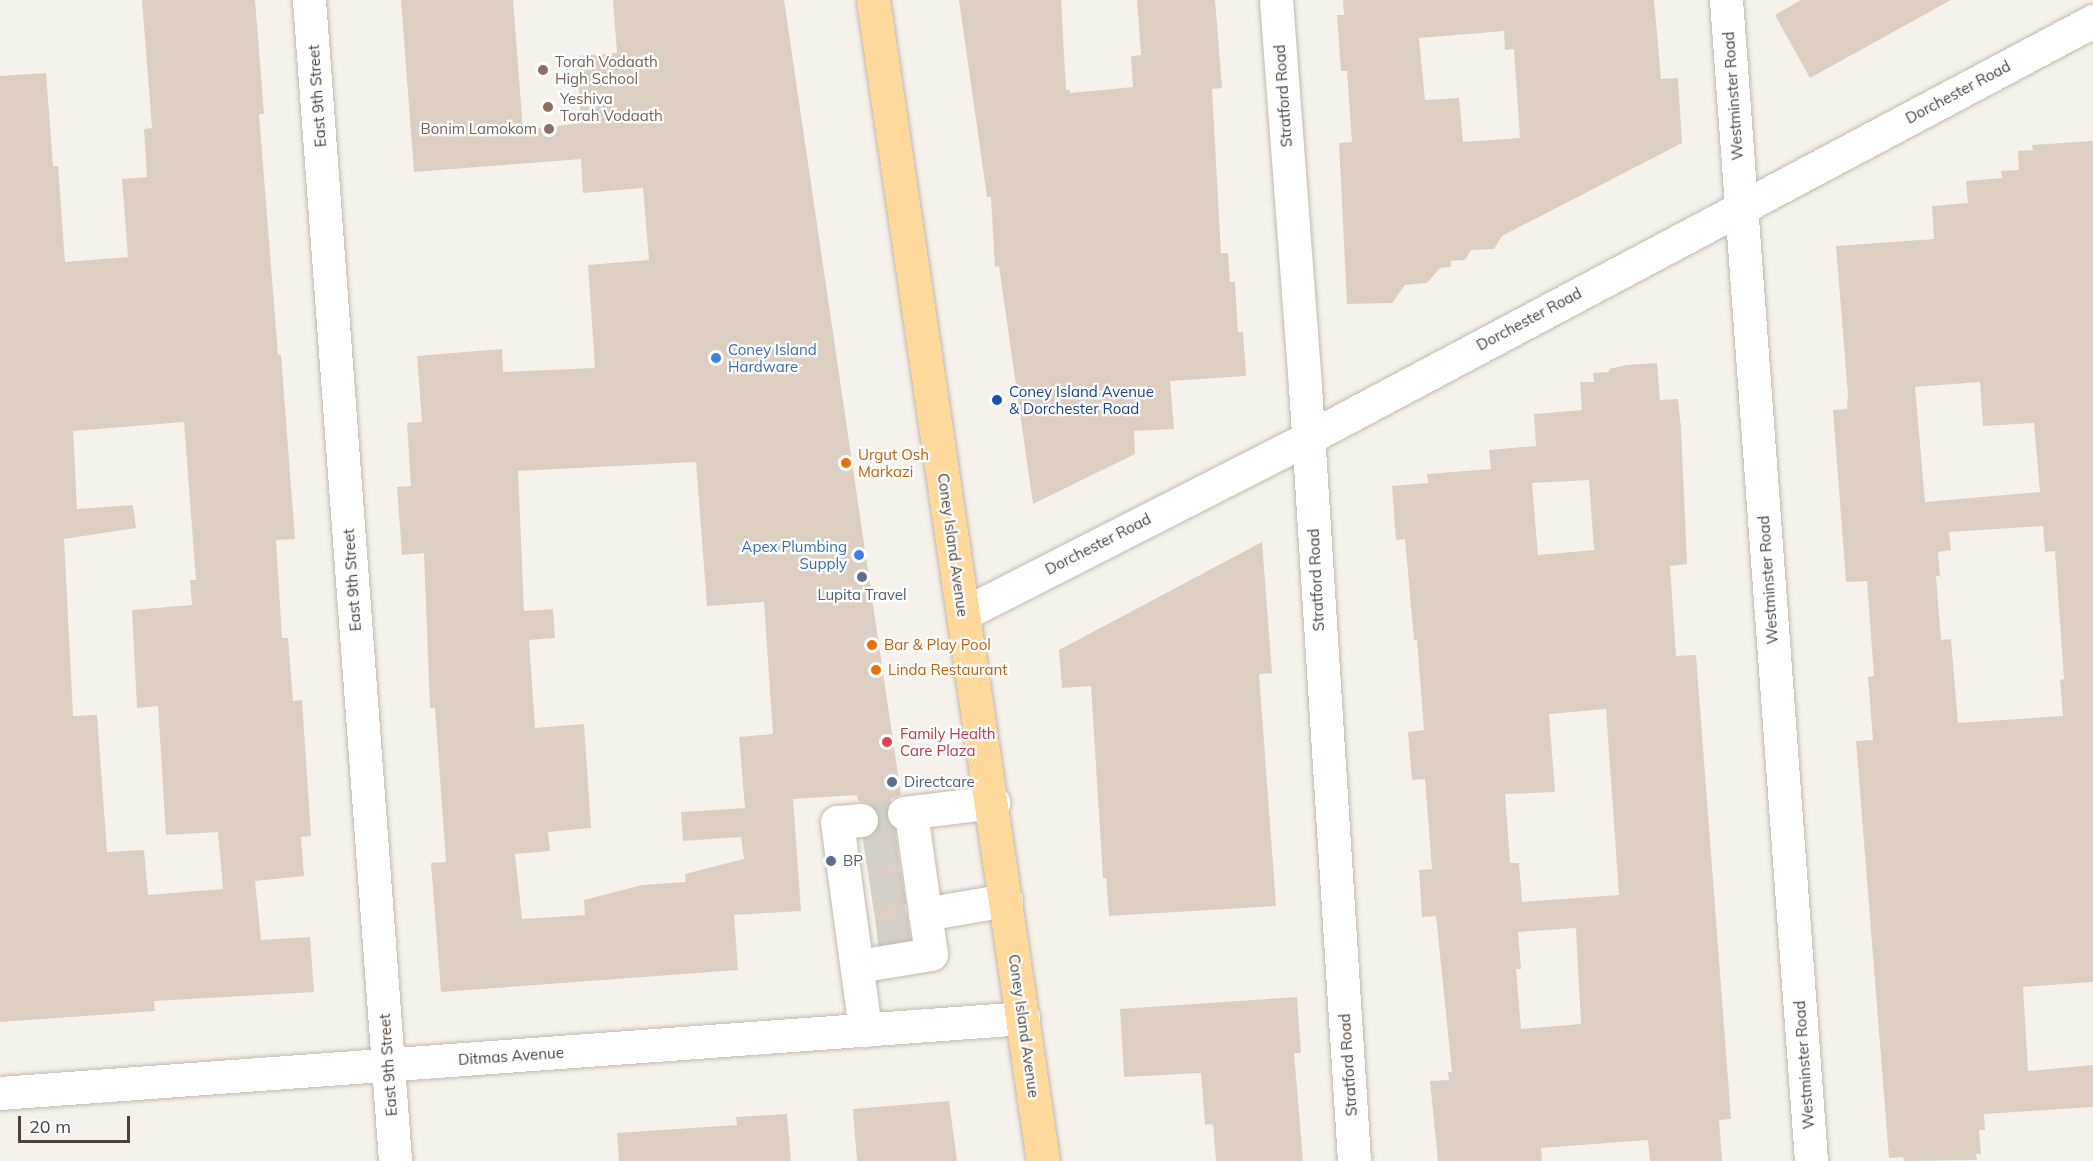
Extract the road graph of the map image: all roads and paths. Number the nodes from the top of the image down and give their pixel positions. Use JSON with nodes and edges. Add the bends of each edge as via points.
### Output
{"nodes":[{"id":1,"x":309,"y":0,"type":"edge"},
{"id":2,"x":873,"y":0,"type":"edge"},
{"id":3,"x":1276,"y":0,"type":"edge"},
{"id":4,"x":1726,"y":0,"type":"edge"},
{"id":5,"x":2093,"y":21,"type":"edge"},
{"id":6,"x":1741,"y":206,"type":"junction"},
{"id":7,"x":1308,"y":438,"type":"junction"},
{"id":8,"x":963,"y":614,"type":"junction"},
{"id":9,"x":993,"y":802,"type":"junction"},
{"id":10,"x":861,"y":820,"type":"tunnel mouth"},
{"id":11,"x":1006,"y":900,"type":"junction"},
{"id":12,"x":921,"y":909,"type":"junction"},
{"id":13,"x":863,"y":946,"type":"junction"},
{"id":14,"x":1023,"y":1018,"type":"junction"},
{"id":15,"x":865,"y":1030,"type":"junction"},
{"id":16,"x":388,"y":1065,"type":"junction"},
{"id":17,"x":0,"y":1094,"type":"edge"},
{"id":18,"x":395,"y":1161,"type":"edge"},
{"id":19,"x":1043,"y":1161,"type":"edge"},
{"id":20,"x":1354,"y":1161,"type":"edge"},
{"id":21,"x":1811,"y":1161,"type":"edge"}],
"edges":[{"from":1,"to":16,"type":"street","name":"East 9th Street"},
{"from":2,"to":8,"type":"main road","name":"Coney Island Avenue"},
{"from":3,"to":7,"type":"street","name":"Stratford Road"},
{"from":4,"to":6,"type":"street","name":"Westminster Road"},
{"from":5,"to":6,"type":"street","name":"Dorchester Road"},
{"from":6,"to":7,"type":"street","name":"Dorchester Road"},
{"from":6,"to":21,"type":"street","name":"Westminster Road"},
{"from":7,"to":8,"type":"street","name":"Dorchester Road"},
{"from":7,"to":20,"type":"street","name":"Stratford Road"},
{"from":8,"to":9,"type":"main road","name":"Coney Island Avenue"},
{"from":9,"to":11,"type":"main road","name":"Coney Island Avenue"},
{"from":9,"to":12,"type":"street","via":[[908,813]]},
{"from":10,"to":13,"type":"street","via":[[837,822],[854,855]]},
{"from":11,"to":12,"type":"street"},
{"from":11,"to":14,"type":"main road","name":"Coney Island Avenue"},
{"from":12,"to":13,"type":"street","via":[[931,954]]},
{"from":13,"to":15,"type":"street"},
{"from":14,"to":15,"type":"street","name":"Ditmas Avenue"},
{"from":14,"to":19,"type":"main road","name":"Coney Island Avenue"},
{"from":15,"to":16,"type":"street","name":"Ditmas Avenue"},
{"from":16,"to":17,"type":"street","name":"Ditmas Avenue"},
{"from":16,"to":18,"type":"street","name":"East 9th Street"}]}
